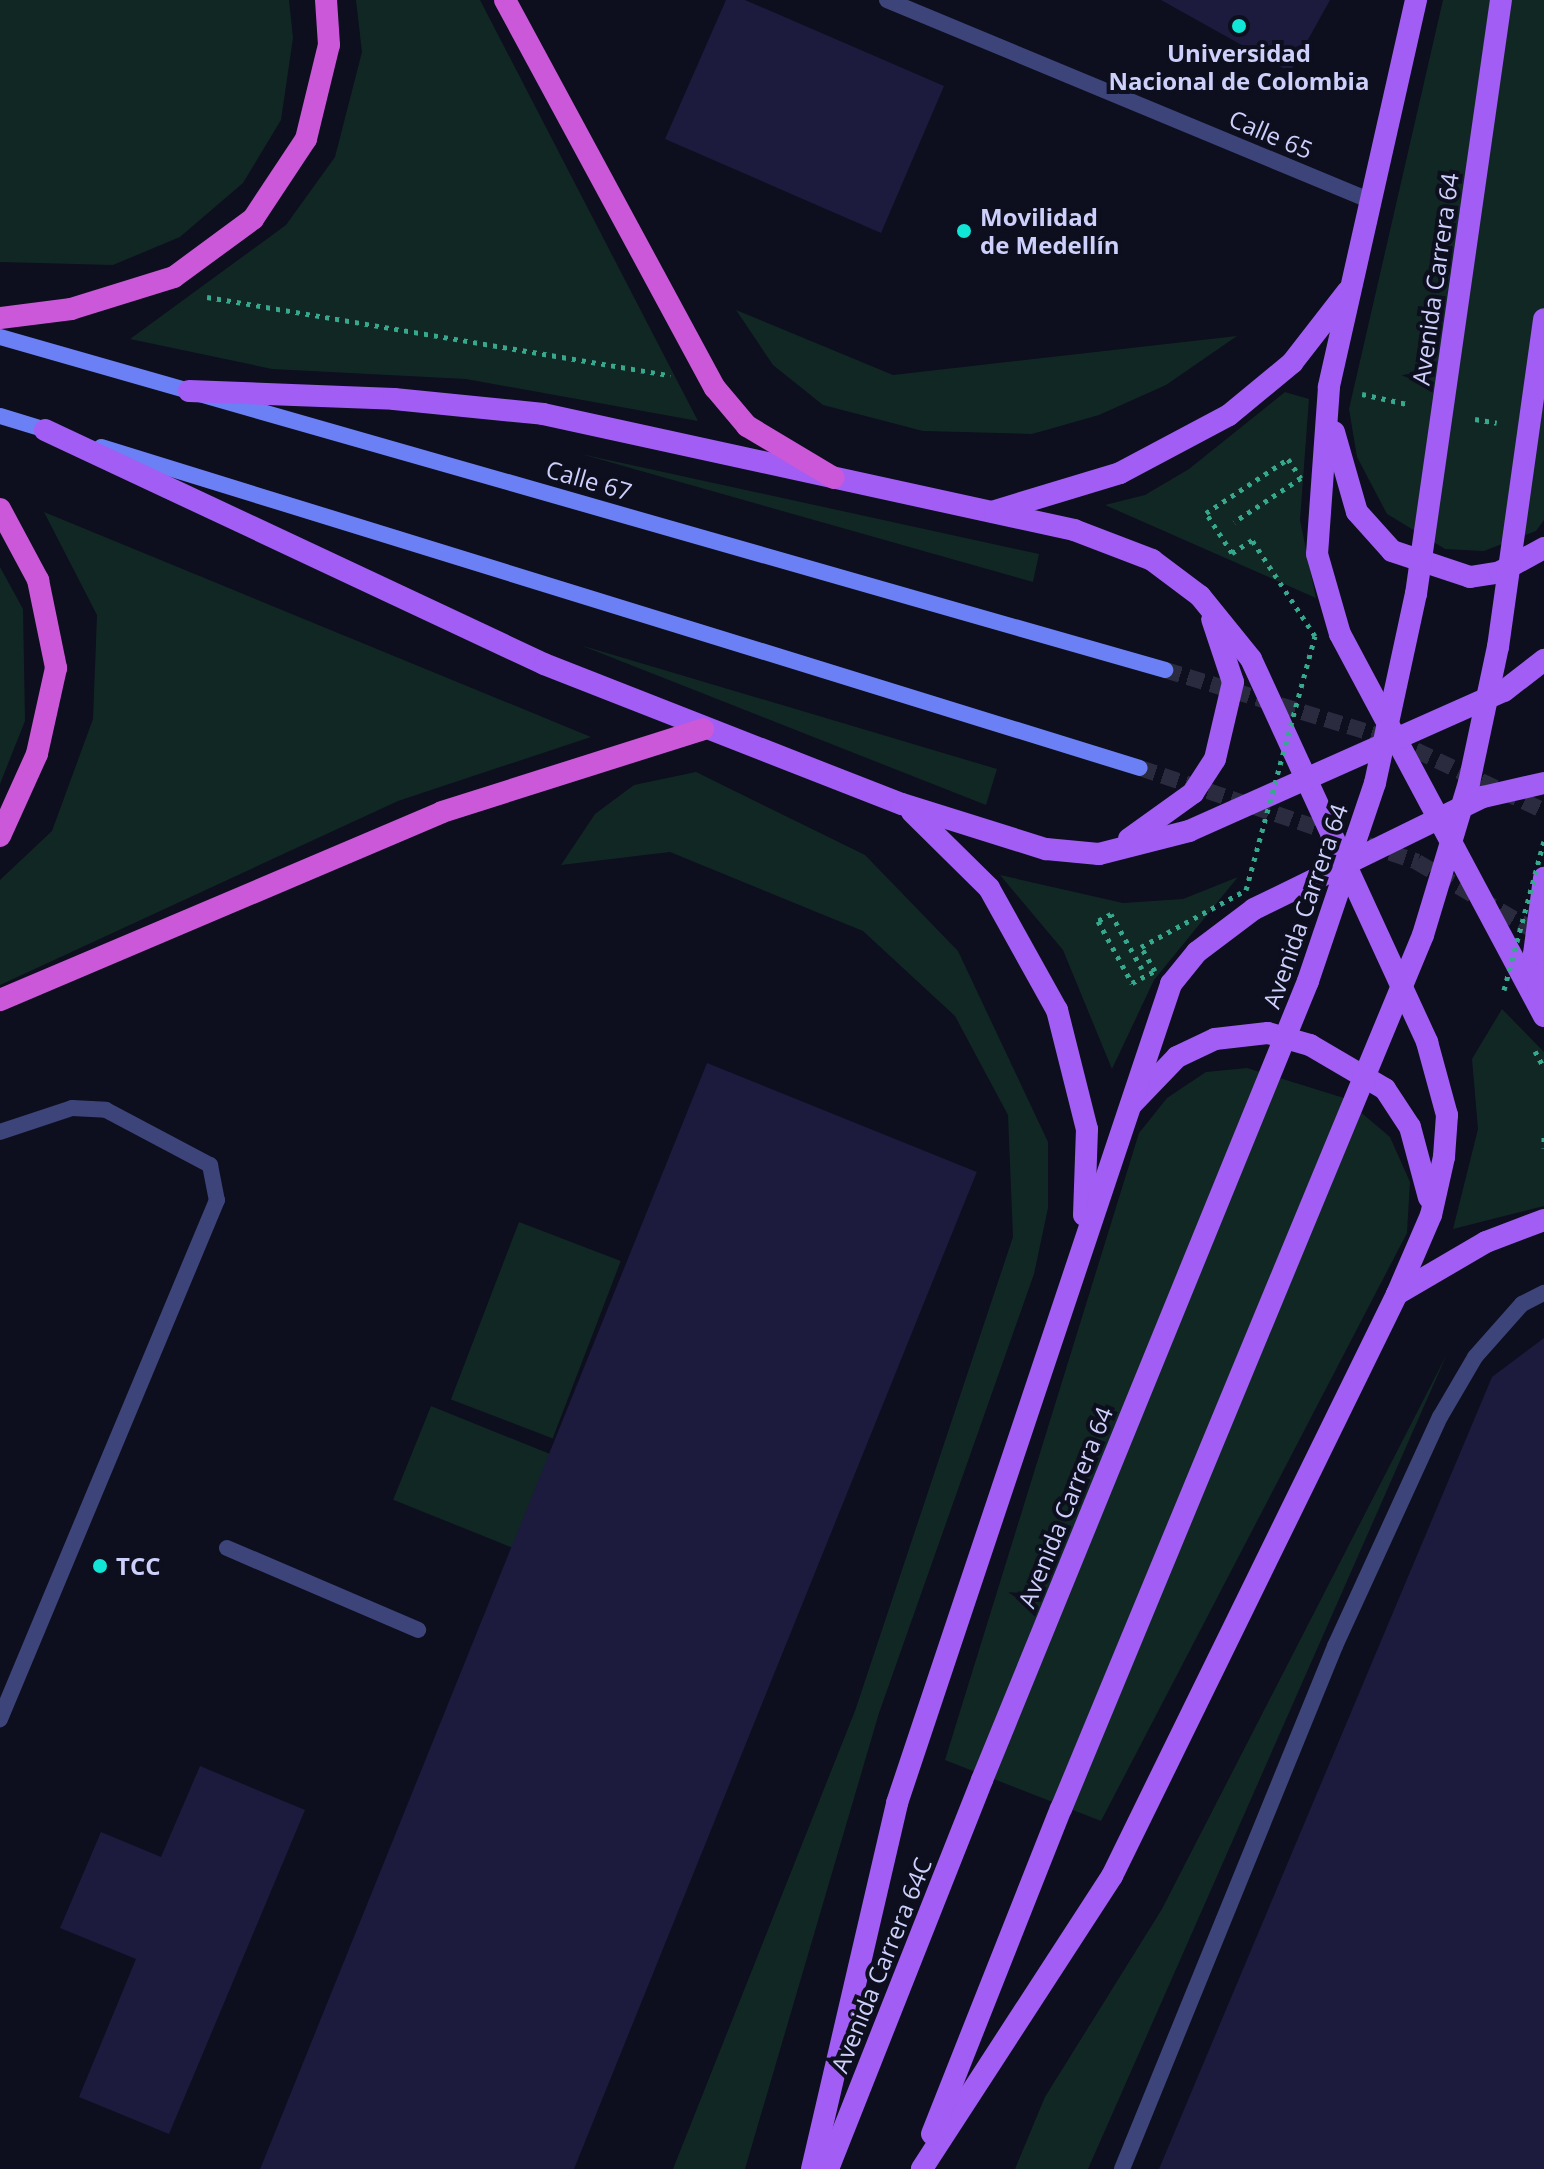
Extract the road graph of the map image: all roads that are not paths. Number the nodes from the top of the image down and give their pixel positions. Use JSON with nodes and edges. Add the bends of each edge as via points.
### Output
{"nodes":[{"id":1,"x":326,"y":0,"type":"edge"},
{"id":2,"x":505,"y":0,"type":"edge"},
{"id":3,"x":887,"y":0,"type":"edge"},
{"id":4,"x":1416,"y":0,"type":"edge"},
{"id":5,"x":1501,"y":0,"type":"edge"},
{"id":6,"x":1371,"y":201,"type":"junction"},
{"id":7,"x":1353,"y":284,"type":"junction"},
{"id":8,"x":0,"y":318,"type":"edge"},
{"id":9,"x":1544,"y":319,"type":"edge"},
{"id":10,"x":0,"y":337,"type":"edge"},
{"id":11,"x":1329,"y":387,"type":"junction"},
{"id":12,"x":189,"y":391,"type":"junction"},
{"id":13,"x":0,"y":416,"type":"edge"},
{"id":14,"x":45,"y":430,"type":"junction"},
{"id":15,"x":834,"y":478,"type":"junction"},
{"id":16,"x":0,"y":509,"type":"edge"},
{"id":17,"x":990,"y":512,"type":"junction"},
{"id":18,"x":1544,"y":548,"type":"edge"},
{"id":19,"x":1200,"y":596,"type":"junction"},
{"id":20,"x":1544,"y":660,"type":"edge"},
{"id":21,"x":1165,"y":670,"type":"tunnel mouth"},
{"id":22,"x":703,"y":729,"type":"junction"},
{"id":23,"x":1397,"y":741,"type":"junction"},
{"id":24,"x":1140,"y":768,"type":"tunnel mouth"},
{"id":25,"x":1310,"y":782,"type":"junction"},
{"id":26,"x":1544,"y":783,"type":"edge"},
{"id":27,"x":902,"y":804,"type":"junction"},
{"id":28,"x":1438,"y":819,"type":"junction"},
{"id":29,"x":0,"y":836,"type":"edge"},
{"id":30,"x":1099,"y":854,"type":"junction"},
{"id":31,"x":1347,"y":863,"type":"junction"},
{"id":32,"x":1544,"y":878,"type":"edge"},
{"id":33,"x":0,"y":1000,"type":"edge"},
{"id":34,"x":1544,"y":1015,"type":"edge"},
{"id":35,"x":1126,"y":1110,"type":"junction"},
{"id":36,"x":0,"y":1132,"type":"edge"},
{"id":37,"x":1431,"y":1215,"type":"junction"},
{"id":38,"x":1544,"y":1220,"type":"edge"},
{"id":39,"x":1082,"y":1247,"type":"junction"},
{"id":40,"x":1544,"y":1293,"type":"edge"},
{"id":41,"x":1397,"y":1294,"type":"junction"},
{"id":42,"x":227,"y":1548,"type":"dead end"},
{"id":43,"x":418,"y":1630,"type":"dead end"},
{"id":44,"x":0,"y":1719,"type":"edge"},
{"id":45,"x":982,"y":1780,"type":"joint"},
{"id":46,"x":812,"y":2169,"type":"edge"},
{"id":47,"x":828,"y":2169,"type":"edge"},
{"id":48,"x":920,"y":2169,"type":"edge"},
{"id":49,"x":1122,"y":2169,"type":"edge"}],
"edges":[{"from":1,"to":8,"type":"highway","via":[[329,45],[306,139],[253,219],[174,277],[71,309]]},
{"from":2,"to":15,"type":"highway","via":[[715,388],[747,426]]},
{"from":3,"to":6,"type":"lane","name":"Calle 65"},
{"from":4,"to":6,"type":"main road"},
{"from":5,"to":45,"type":"main road","name":"Avenida Carrera 64","bridge":true,"via":[[1416,594],[1375,783],[1303,996]]},
{"from":6,"to":7,"type":"main road"},
{"from":7,"to":11,"type":"main road"},
{"from":7,"to":17,"type":"main road","via":[[1292,363],[1229,415],[1120,473]]},
{"from":9,"to":48,"type":"main road","bridge":true,"via":[[1498,647],[1469,783],[1423,935],[1061,1809]]},
{"from":10,"to":12,"type":"main road","name":"Calle 67"},
{"from":11,"to":18,"type":"main road","via":[[1337,461],[1357,512],[1392,551],[1470,577],[1500,572]]},
{"from":11,"to":23,"type":"main road","via":[[1316,524],[1321,584]]},
{"from":12,"to":15,"type":"main road","via":[[394,399],[543,414]]},
{"from":12,"to":21,"type":"main road","name":"Calle 67"},
{"from":13,"to":14,"type":"main road"},
{"from":14,"to":22,"type":"main road","via":[[544,664]]},
{"from":14,"to":24,"type":"main road"},
{"from":15,"to":17,"type":"main road"},
{"from":16,"to":29,"type":"highway","via":[[38,580],[56,668],[37,754]]},
{"from":17,"to":19,"type":"main road","via":[[1117,544]]},
{"from":19,"to":25,"type":"main road","via":[[1251,659]]},
{"from":19,"to":30,"type":"main road","via":[[1233,682],[1215,759],[1163,818]]},
{"from":20,"to":23,"type":"main road","via":[[1504,691]]},
{"from":22,"to":27,"type":"main road"},
{"from":22,"to":33,"type":"highway","via":[[442,812]]},
{"from":23,"to":25,"type":"main road"},
{"from":23,"to":28,"type":"main road"},
{"from":25,"to":30,"type":"main road","via":[[1189,831]]},
{"from":25,"to":31,"type":"main road"},
{"from":26,"to":28,"type":"main road","via":[[1483,797]]},
{"from":27,"to":30,"type":"main road","via":[[1046,849]]},
{"from":27,"to":39,"type":"main road","via":[[989,888],[1057,1010],[1087,1129]]},
{"from":28,"to":31,"type":"main road"},
{"from":28,"to":34,"type":"main road"},
{"from":31,"to":35,"type":"main road","via":[[1254,909],[1197,952],[1156,1015]]},
{"from":31,"to":37,"type":"main road","via":[[1442,1080],[1447,1115]]},
{"from":32,"to":34,"type":"main road","via":[[1534,954]]},
{"from":35,"to":37,"type":"main road","via":[[1177,1057],[1215,1039],[1268,1033],[1310,1045],[1385,1089],[1425,1169]]},
{"from":35,"to":39,"type":"main road"},
{"from":36,"to":44,"type":"lane","via":[[72,1108],[106,1110],[210,1165],[217,1200]]},
{"from":37,"to":41,"type":"main road"},
{"from":38,"to":41,"type":"main road","via":[[1486,1242]]},
{"from":39,"to":46,"type":"main road","via":[[897,1803]]},
{"from":40,"to":49,"type":"lane","via":[[1522,1304],[1475,1357],[1440,1417],[1335,1646]]},
{"from":41,"to":48,"type":"main road","via":[[1112,1876]]},
{"from":42,"to":43,"type":"lane"},
{"from":45,"to":47,"type":"main road","name":"Avenida Carrera 64C"}]}
